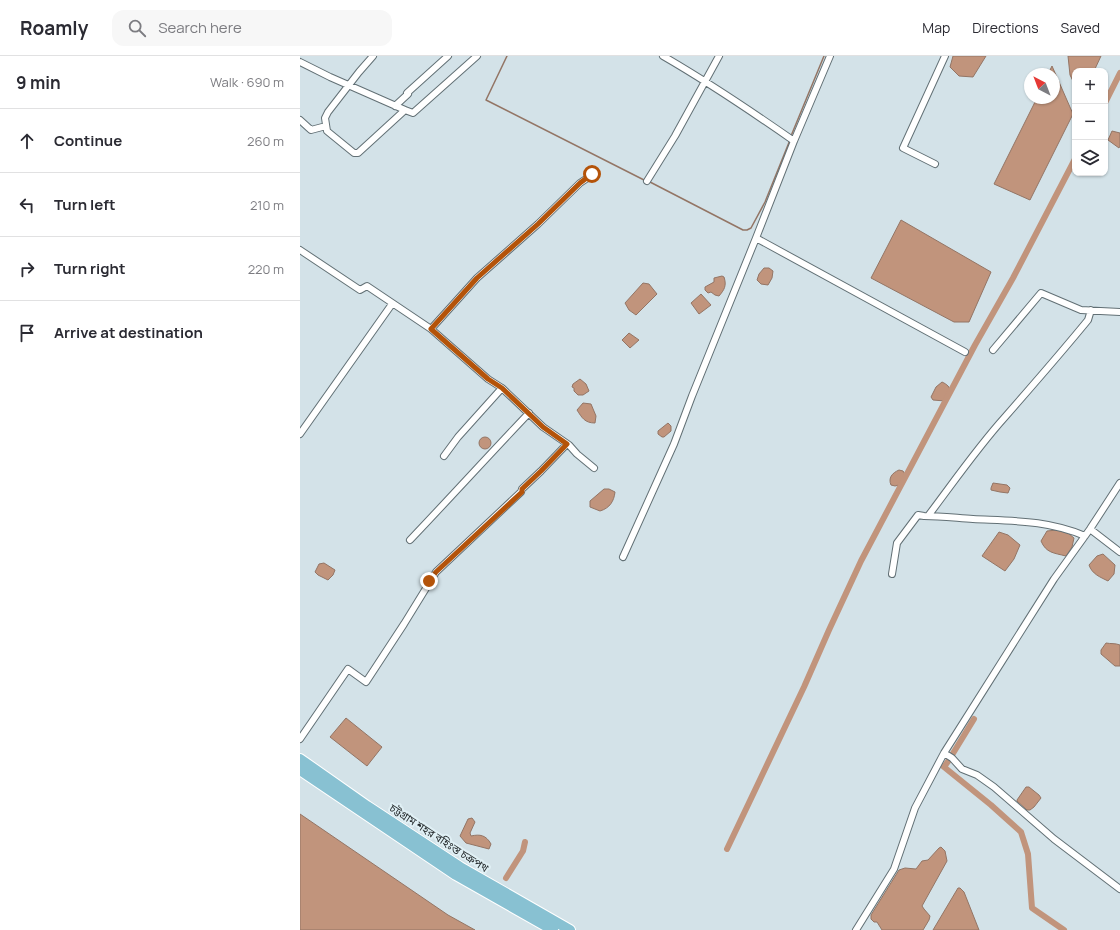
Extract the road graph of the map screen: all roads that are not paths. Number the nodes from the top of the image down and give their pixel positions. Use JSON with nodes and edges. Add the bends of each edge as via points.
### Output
{"nodes":[{"id":1,"x":373,"y":56,"type":"edge"},
{"id":2,"x":448,"y":56,"type":"edge"},
{"id":3,"x":477,"y":56,"type":"edge"},
{"id":4,"x":663,"y":56,"type":"edge"},
{"id":5,"x":719,"y":56,"type":"edge"},
{"id":6,"x":830,"y":56,"type":"edge"},
{"id":7,"x":945,"y":56,"type":"edge"},
{"id":8,"x":300,"y":62,"type":"edge"},
{"id":9,"x":705,"y":82,"type":"junction"},
{"id":10,"x":349,"y":85,"type":"junction"},
{"id":11,"x":395,"y":106,"type":"junction"},
{"id":12,"x":405,"y":110,"type":"junction"},
{"id":13,"x":300,"y":120,"type":"edge"},
{"id":14,"x":326,"y":126,"type":"junction"},
{"id":15,"x":794,"y":141,"type":"junction"},
{"id":16,"x":935,"y":164,"type":"dead end"},
{"id":17,"x":592,"y":174,"type":"dead end"},
{"id":18,"x":647,"y":181,"type":"dead end"},
{"id":19,"x":756,"y":238,"type":"junction"},
{"id":20,"x":301,"y":251,"type":"edge"},
{"id":21,"x":392,"y":304,"type":"junction"},
{"id":22,"x":1091,"y":310,"type":"junction"},
{"id":23,"x":1120,"y":312,"type":"edge"},
{"id":24,"x":431,"y":329,"type":"junction"},
{"id":25,"x":993,"y":350,"type":"dead end"},
{"id":26,"x":965,"y":352,"type":"dead end"},
{"id":27,"x":502,"y":388,"type":"junction"},
{"id":28,"x":530,"y":414,"type":"junction"},
{"id":29,"x":300,"y":434,"type":"edge"},
{"id":30,"x":567,"y":444,"type":"junction"},
{"id":31,"x":444,"y":456,"type":"dead end"},
{"id":32,"x":594,"y":468,"type":"dead end"},
{"id":33,"x":1120,"y":483,"type":"edge"},
{"id":34,"x":928,"y":516,"type":"junction"},
{"id":35,"x":1090,"y":529,"type":"junction"},
{"id":36,"x":1085,"y":536,"type":"junction"},
{"id":37,"x":410,"y":540,"type":"dead end"},
{"id":38,"x":1120,"y":552,"type":"edge"},
{"id":39,"x":623,"y":557,"type":"dead end"},
{"id":40,"x":892,"y":574,"type":"dead end"},
{"id":41,"x":300,"y":739,"type":"edge"},
{"id":42,"x":944,"y":753,"type":"junction"},
{"id":43,"x":300,"y":759,"type":"edge"},
{"id":44,"x":300,"y":770,"type":"edge"},
{"id":45,"x":365,"y":809,"type":"junction"},
{"id":46,"x":1120,"y":889,"type":"edge"},
{"id":47,"x":553,"y":930,"type":"edge"},
{"id":48,"x":570,"y":930,"type":"edge"},
{"id":49,"x":856,"y":930,"type":"edge"}],
"edges":[{"from":1,"to":10,"type":"street"},
{"from":2,"to":11,"type":"street"},
{"from":3,"to":12,"type":"street","via":[[413,113]]},
{"from":4,"to":9,"type":"street"},
{"from":5,"to":9,"type":"street"},
{"from":6,"to":15,"type":"street"},
{"from":7,"to":16,"type":"street","via":[[903,148]]},
{"from":8,"to":10,"type":"street"},
{"from":9,"to":15,"type":"street"},
{"from":9,"to":18,"type":"street"},
{"from":10,"to":11,"type":"street"},
{"from":10,"to":14,"type":"street","via":[[328,112],[325,118]]},
{"from":11,"to":12,"type":"street"},
{"from":12,"to":14,"type":"street","via":[[358,154],[327,131]]},
{"from":13,"to":14,"type":"street","via":[[311,130]]},
{"from":15,"to":19,"type":"street"},
{"from":17,"to":24,"type":"street","via":[[477,278]]},
{"from":19,"to":26,"type":"street"},
{"from":19,"to":39,"type":"street","via":[[694,388],[674,444]]},
{"from":20,"to":21,"type":"street","via":[[360,290],[366,286]]},
{"from":21,"to":24,"type":"street"},
{"from":21,"to":29,"type":"street"},
{"from":22,"to":23,"type":"street"},
{"from":22,"to":25,"type":"street","via":[[1081,310],[1041,293]]},
{"from":22,"to":34,"type":"street","via":[[1088,320],[1004,417]]},
{"from":24,"to":27,"type":"street","via":[[488,379]]},
{"from":27,"to":28,"type":"street"},
{"from":27,"to":31,"type":"street"},
{"from":28,"to":30,"type":"street"},
{"from":28,"to":37,"type":"street"},
{"from":30,"to":32,"type":"street"},
{"from":30,"to":41,"type":"street","via":[[522,489],[522,492],[436,572],[366,682],[348,669]]},
{"from":33,"to":35,"type":"street"},
{"from":34,"to":36,"type":"street","via":[[1026,521],[1075,531]]},
{"from":34,"to":40,"type":"street","via":[[918,515],[897,543]]},
{"from":35,"to":36,"type":"street"},
{"from":35,"to":38,"type":"street"},
{"from":36,"to":42,"type":"street","via":[[1054,579]]},
{"from":42,"to":46,"type":"street","via":[[962,769],[977,775],[994,787],[1054,839]]},
{"from":42,"to":49,"type":"street","via":[[915,808],[894,869]]},
{"from":43,"to":45,"type":"main road","name":"চট্টগ্রাম শহর বহিঃস্ত চক্রপথ"},
{"from":44,"to":45,"type":"main road","name":"চট্টগ্রাম শহর বহিঃস্ত চক্রপথ"},
{"from":45,"to":47,"type":"main road","name":"চট্টগ্রাম শহর বহিঃস্ত চক্রপথ","via":[[456,875]]},
{"from":45,"to":48,"type":"main road","name":"চট্টগ্রাম শহর বহিঃস্ত চক্রপথ"}]}
